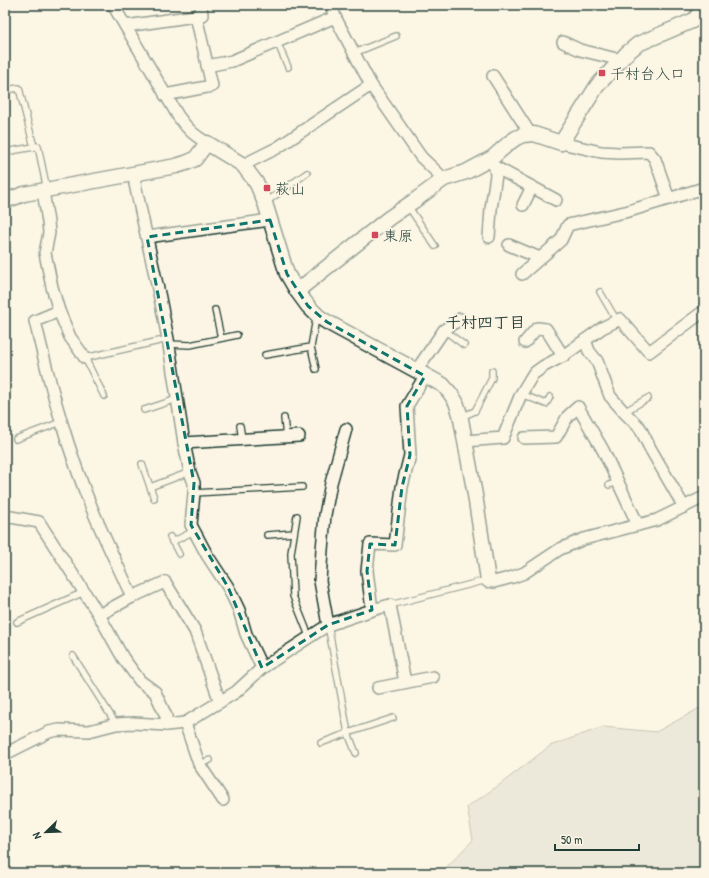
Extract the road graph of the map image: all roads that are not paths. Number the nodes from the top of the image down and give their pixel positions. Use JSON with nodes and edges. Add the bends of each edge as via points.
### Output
{"nodes":[{"id":1,"x":113,"y":5,"type":"edge"},
{"id":2,"x":331,"y":5,"type":"edge"},
{"id":3,"x":703,"y":5,"type":"edge"},
{"id":4,"x":201,"y":6,"type":"edge"},
{"id":5,"x":196,"y":16,"type":"junction"},
{"id":6,"x":335,"y":18,"type":"junction"},
{"id":7,"x":126,"y":26,"type":"junction"},
{"id":8,"x":396,"y":36,"type":"dead end"},
{"id":9,"x":277,"y":42,"type":"junction"},
{"id":10,"x":563,"y":42,"type":"dead end"},
{"id":11,"x":354,"y":53,"type":"junction"},
{"id":12,"x":621,"y":60,"type":"junction"},
{"id":13,"x":208,"y":66,"type":"junction"},
{"id":14,"x":288,"y":67,"type":"dead end"},
{"id":15,"x":493,"y":76,"type":"dead end"},
{"id":16,"x":371,"y":85,"type":"junction"},
{"id":17,"x":5,"y":90,"type":"edge"},
{"id":18,"x":165,"y":95,"type":"junction"},
{"id":19,"x":531,"y":134,"type":"junction"},
{"id":20,"x":561,"y":142,"type":"junction"},
{"id":21,"x":207,"y":144,"type":"junction"},
{"id":22,"x":34,"y":147,"type":"junction"},
{"id":23,"x":5,"y":152,"type":"edge"},
{"id":24,"x":492,"y":164,"type":"junction"},
{"id":25,"x":243,"y":165,"type":"junction"},
{"id":26,"x":307,"y":173,"type":"dead end"},
{"id":27,"x":135,"y":174,"type":"junction"},
{"id":28,"x":444,"y":178,"type":"junction"},
{"id":29,"x":532,"y":188,"type":"junction"},
{"id":30,"x":704,"y":188,"type":"edge"},
{"id":31,"x":46,"y":190,"type":"junction"},
{"id":32,"x":669,"y":199,"type":"junction"},
{"id":33,"x":556,"y":200,"type":"dead end"},
{"id":34,"x":5,"y":201,"type":"edge"},
{"id":35,"x":265,"y":203,"type":"junction"},
{"id":36,"x":408,"y":205,"type":"junction"},
{"id":37,"x":522,"y":205,"type":"dead end"},
{"id":38,"x":270,"y":220,"type":"junction"},
{"id":39,"x":147,"y":237,"type":"junction"},
{"id":40,"x":490,"y":237,"type":"dead end"},
{"id":41,"x":509,"y":245,"type":"dead end"},
{"id":42,"x":435,"y":246,"type":"dead end"},
{"id":43,"x":540,"y":258,"type":"junction"},
{"id":44,"x":522,"y":274,"type":"dead end"},
{"id":45,"x":297,"y":291,"type":"junction"},
{"id":46,"x":600,"y":292,"type":"dead end"},
{"id":47,"x":215,"y":310,"type":"dead end"},
{"id":48,"x":59,"y":311,"type":"junction"},
{"id":49,"x":704,"y":311,"type":"edge"},
{"id":50,"x":319,"y":316,"type":"junction"},
{"id":51,"x":460,"y":319,"type":"dead end"},
{"id":52,"x":617,"y":321,"type":"junction"},
{"id":53,"x":444,"y":330,"type":"junction"},
{"id":54,"x":237,"y":335,"type":"dead end"},
{"id":55,"x":527,"y":335,"type":"dead end"},
{"id":56,"x":221,"y":338,"type":"junction"},
{"id":57,"x":585,"y":340,"type":"junction"},
{"id":58,"x":168,"y":341,"type":"junction"},
{"id":59,"x":464,"y":345,"type":"dead end"},
{"id":60,"x":311,"y":347,"type":"junction"},
{"id":61,"x":265,"y":355,"type":"dead end"},
{"id":62,"x":563,"y":356,"type":"junction"},
{"id":63,"x":86,"y":358,"type":"junction"},
{"id":64,"x":316,"y":369,"type":"dead end"},
{"id":65,"x":492,"y":371,"type":"dead end"},
{"id":66,"x":420,"y":373,"type":"junction"},
{"id":67,"x":487,"y":387,"type":"junction"},
{"id":68,"x":493,"y":391,"type":"dead end"},
{"id":69,"x":521,"y":394,"type":"junction"},
{"id":70,"x":104,"y":396,"type":"dead end"},
{"id":71,"x":550,"y":397,"type":"dead end"},
{"id":72,"x":177,"y":398,"type":"junction"},
{"id":73,"x":648,"y":398,"type":"dead end"},
{"id":74,"x":144,"y":410,"type":"dead end"},
{"id":75,"x":624,"y":412,"type":"junction"},
{"id":76,"x":460,"y":417,"type":"junction"},
{"id":77,"x":284,"y":418,"type":"dead end"},
{"id":78,"x":61,"y":422,"type":"junction"},
{"id":79,"x":240,"y":426,"type":"dead end"},
{"id":80,"x":346,"y":429,"type":"dead end"},
{"id":81,"x":299,"y":436,"type":"dead end"},
{"id":82,"x":286,"y":437,"type":"junction"},
{"id":83,"x":524,"y":438,"type":"dead end"},
{"id":84,"x":16,"y":439,"type":"dead end"},
{"id":85,"x":242,"y":439,"type":"junction"},
{"id":86,"x":465,"y":442,"type":"junction"},
{"id":87,"x":184,"y":443,"type":"junction"},
{"id":88,"x":142,"y":464,"type":"dead end"},
{"id":89,"x":190,"y":472,"type":"junction"},
{"id":90,"x":150,"y":487,"type":"junction"},
{"id":91,"x":302,"y":487,"type":"dead end"},
{"id":92,"x":194,"y":493,"type":"junction"},
{"id":93,"x":704,"y":497,"type":"edge"},
{"id":94,"x":154,"y":498,"type":"dead end"},
{"id":95,"x":684,"y":507,"type":"junction"},
{"id":96,"x":5,"y":516,"type":"edge"},
{"id":97,"x":297,"y":516,"type":"dead end"},
{"id":98,"x":638,"y":525,"type":"junction"},
{"id":99,"x":194,"y":531,"type":"junction"},
{"id":100,"x":294,"y":533,"type":"junction"},
{"id":101,"x":267,"y":535,"type":"dead end"},
{"id":102,"x":179,"y":554,"type":"dead end"},
{"id":103,"x":488,"y":580,"type":"junction"},
{"id":104,"x":84,"y":592,"type":"junction"},
{"id":105,"x":132,"y":597,"type":"junction"},
{"id":106,"x":390,"y":605,"type":"junction"},
{"id":107,"x":372,"y":610,"type":"junction"},
{"id":108,"x":99,"y":615,"type":"junction"},
{"id":109,"x":18,"y":622,"type":"dead end"},
{"id":110,"x":328,"y":625,"type":"junction"},
{"id":111,"x":309,"y":636,"type":"junction"},
{"id":112,"x":73,"y":656,"type":"dead end"},
{"id":113,"x":262,"y":668,"type":"junction"},
{"id":114,"x":433,"y":677,"type":"dead end"},
{"id":115,"x":405,"y":682,"type":"junction"},
{"id":116,"x":378,"y":688,"type":"dead end"},
{"id":117,"x":220,"y":702,"type":"junction"},
{"id":118,"x":393,"y":718,"type":"dead end"},
{"id":119,"x":185,"y":723,"type":"junction"},
{"id":120,"x":116,"y":724,"type":"junction"},
{"id":121,"x":166,"y":724,"type":"junction"},
{"id":122,"x":348,"y":732,"type":"junction"},
{"id":123,"x":321,"y":743,"type":"dead end"},
{"id":124,"x":356,"y":753,"type":"dead end"},
{"id":125,"x":5,"y":754,"type":"edge"},
{"id":126,"x":210,"y":760,"type":"dead end"},
{"id":127,"x":199,"y":764,"type":"junction"},
{"id":128,"x":223,"y":800,"type":"dead end"}],
"edges":[{"from":1,"to":7,"type":"street"},
{"from":2,"to":6,"type":"street"},
{"from":3,"to":12,"type":"street","via":[[698,17],[638,44]]},
{"from":4,"to":5,"type":"street","via":[[202,15]]},
{"from":5,"to":7,"type":"street"},
{"from":5,"to":13,"type":"street"},
{"from":6,"to":9,"type":"street"},
{"from":6,"to":11,"type":"street"},
{"from":7,"to":18,"type":"street"},
{"from":8,"to":11,"type":"lane"},
{"from":9,"to":13,"type":"street","via":[[256,45],[232,61]]},
{"from":9,"to":14,"type":"lane"},
{"from":10,"to":12,"type":"street","via":[[580,50]]},
{"from":11,"to":16,"type":"street"},
{"from":12,"to":20,"type":"street","via":[[597,86]]},
{"from":13,"to":18,"type":"street","via":[[212,86]]},
{"from":15,"to":19,"type":"street"},
{"from":16,"to":25,"type":"street","via":[[278,148]]},
{"from":16,"to":28,"type":"street","via":[[421,157]]},
{"from":17,"to":22,"type":"lane","via":[[19,88]]},
{"from":18,"to":21,"type":"street","via":[[187,129]]},
{"from":19,"to":20,"type":"street"},
{"from":19,"to":24,"type":"street","via":[[516,138],[492,158]]},
{"from":20,"to":32,"type":"street","via":[[601,152],[649,152],[655,159]]},
{"from":21,"to":25,"type":"street"},
{"from":21,"to":27,"type":"street","via":[[194,159],[186,163]]},
{"from":22,"to":23,"type":"lane"},
{"from":22,"to":31,"type":"lane","via":[[38,146]]},
{"from":24,"to":28,"type":"street"},
{"from":24,"to":29,"type":"street"},
{"from":24,"to":40,"type":"street","via":[[496,175]]},
{"from":25,"to":35,"type":"street","via":[[257,184]]},
{"from":26,"to":35,"type":"lane"},
{"from":27,"to":31,"type":"street"},
{"from":27,"to":39,"type":"street"},
{"from":28,"to":36,"type":"street"},
{"from":29,"to":33,"type":"street"},
{"from":29,"to":37,"type":"street"},
{"from":30,"to":32,"type":"street"},
{"from":31,"to":34,"type":"street"},
{"from":31,"to":48,"type":"street","via":[[48,233],[45,253]]},
{"from":32,"to":43,"type":"street","via":[[568,225],[561,240]]},
{"from":35,"to":38,"type":"street"},
{"from":36,"to":42,"type":"lane"},
{"from":36,"to":45,"type":"street"},
{"from":38,"to":39,"type":"street"},
{"from":38,"to":45,"type":"street","via":[[287,274]]},
{"from":39,"to":58,"type":"street"},
{"from":41,"to":43,"type":"street"},
{"from":43,"to":44,"type":"street"},
{"from":45,"to":50,"type":"street"},
{"from":46,"to":52,"type":"lane"},
{"from":47,"to":56,"type":"lane"},
{"from":48,"to":63,"type":"street","via":[[70,337]]},
{"from":48,"to":78,"type":"street","via":[[34,321]]},
{"from":49,"to":52,"type":"street","via":[[649,352],[620,319]]},
{"from":50,"to":60,"type":"lane"},
{"from":50,"to":66,"type":"street"},
{"from":51,"to":53,"type":"street"},
{"from":52,"to":57,"type":"street"},
{"from":53,"to":59,"type":"lane"},
{"from":53,"to":66,"type":"street"},
{"from":54,"to":56,"type":"lane"},
{"from":55,"to":62,"type":"street","via":[[537,328],[546,329]]},
{"from":56,"to":58,"type":"lane","via":[[190,345]]},
{"from":57,"to":62,"type":"street"},
{"from":57,"to":75,"type":"street","via":[[610,396]]},
{"from":58,"to":63,"type":"lane"},
{"from":58,"to":72,"type":"street"},
{"from":60,"to":61,"type":"lane"},
{"from":60,"to":64,"type":"lane"},
{"from":62,"to":69,"type":"street","via":[[532,374]]},
{"from":63,"to":70,"type":"lane"},
{"from":65,"to":67,"type":"lane","via":[[492,378]]},
{"from":66,"to":76,"type":"street","via":[[443,385],[456,402]]},
{"from":66,"to":107,"type":"street","via":[[407,406],[410,455],[402,487],[395,544],[370,544],[368,571]]},
{"from":67,"to":68,"type":"lane"},
{"from":67,"to":76,"type":"lane","via":[[475,411]]},
{"from":69,"to":71,"type":"lane","via":[[546,404]]},
{"from":69,"to":86,"type":"street","via":[[503,438]]},
{"from":72,"to":74,"type":"lane"},
{"from":72,"to":87,"type":"street"},
{"from":73,"to":75,"type":"lane"},
{"from":75,"to":95,"type":"street","via":[[640,428]]},
{"from":76,"to":86,"type":"street"},
{"from":77,"to":82,"type":"lane"},
{"from":78,"to":84,"type":"lane"},
{"from":78,"to":105,"type":"street","via":[[93,510]]},
{"from":79,"to":85,"type":"lane"},
{"from":80,"to":110,"type":"street","via":[[325,515],[320,581]]},
{"from":81,"to":82,"type":"street"},
{"from":82,"to":85,"type":"street"},
{"from":83,"to":98,"type":"street","via":[[556,437],[568,416],[578,407],[603,450],[613,484]]},
{"from":85,"to":87,"type":"street"},
{"from":86,"to":103,"type":"street"},
{"from":87,"to":89,"type":"street"},
{"from":88,"to":90,"type":"lane"},
{"from":89,"to":90,"type":"lane"},
{"from":89,"to":92,"type":"street"},
{"from":90,"to":94,"type":"lane"},
{"from":91,"to":92,"type":"lane"},
{"from":92,"to":99,"type":"street","via":[[190,525]]},
{"from":93,"to":95,"type":"street"},
{"from":95,"to":98,"type":"street","via":[[657,520]]},
{"from":96,"to":104,"type":"street","via":[[39,522]]},
{"from":97,"to":100,"type":"lane"},
{"from":98,"to":103,"type":"street","via":[[584,539],[560,549],[513,577],[494,582]]},
{"from":99,"to":102,"type":"lane","via":[[171,539]]},
{"from":99,"to":113,"type":"street","via":[[228,587]]},
{"from":100,"to":101,"type":"lane"},
{"from":100,"to":111,"type":"lane","via":[[291,553],[293,596]]},
{"from":103,"to":106,"type":"lane"},
{"from":104,"to":108,"type":"street"},
{"from":104,"to":109,"type":"lane"},
{"from":105,"to":108,"type":"street"},
{"from":105,"to":117,"type":"street","via":[[165,582],[194,631]]},
{"from":106,"to":107,"type":"street"},
{"from":106,"to":115,"type":"street"},
{"from":107,"to":110,"type":"street"},
{"from":108,"to":121,"type":"street","via":[[123,658],[140,681],[155,692],[166,716]]},
{"from":110,"to":111,"type":"street"},
{"from":110,"to":122,"type":"lane"},
{"from":111,"to":113,"type":"street"},
{"from":112,"to":120,"type":"lane"},
{"from":113,"to":117,"type":"street","via":[[236,692]]},
{"from":114,"to":115,"type":"street"},
{"from":115,"to":116,"type":"street"},
{"from":117,"to":119,"type":"street"},
{"from":118,"to":122,"type":"lane"},
{"from":119,"to":121,"type":"street"},
{"from":119,"to":127,"type":"street"},
{"from":120,"to":121,"type":"street"},
{"from":120,"to":125,"type":"street","via":[[89,731],[50,732]]},
{"from":122,"to":123,"type":"lane"},
{"from":122,"to":124,"type":"lane"},
{"from":126,"to":127,"type":"lane"},
{"from":127,"to":128,"type":"street"}]}
